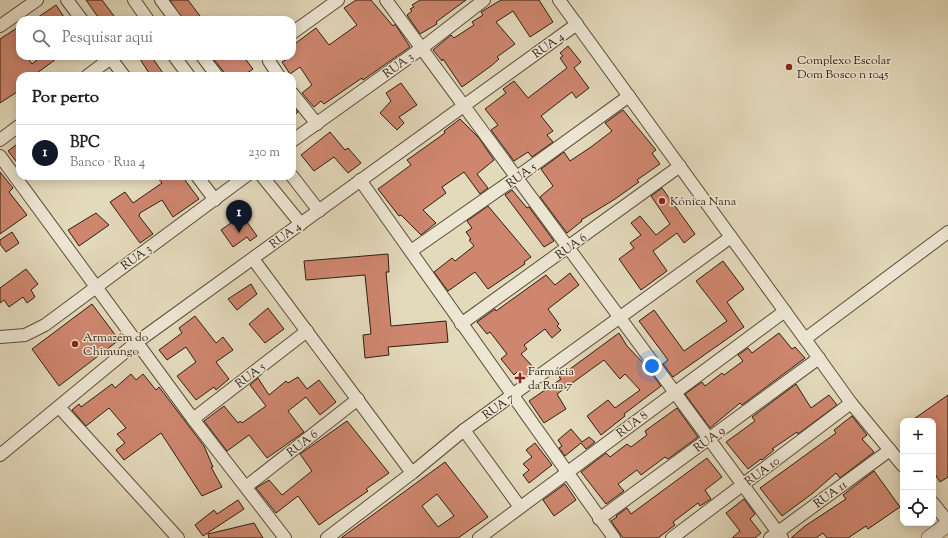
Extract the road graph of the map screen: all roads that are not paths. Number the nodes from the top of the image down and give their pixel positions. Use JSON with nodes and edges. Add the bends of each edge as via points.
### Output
{"nodes":[{"id":1,"x":37,"y":0,"type":"edge"},
{"id":2,"x":67,"y":0,"type":"edge"},
{"id":3,"x":134,"y":0,"type":"edge"},
{"id":4,"x":161,"y":0,"type":"edge"},
{"id":5,"x":338,"y":0,"type":"edge"},
{"id":6,"x":386,"y":0,"type":"edge"},
{"id":7,"x":559,"y":0,"type":"edge"},
{"id":8,"x":476,"y":2,"type":"edge"},
{"id":9,"x":79,"y":16,"type":"edge"},
{"id":10,"x":145,"y":16,"type":"edge"},
{"id":11,"x":173,"y":16,"type":"edge"},
{"id":12,"x":577,"y":24,"type":"junction"},
{"id":13,"x":0,"y":26,"type":"edge"},
{"id":14,"x":296,"y":30,"type":"edge"},
{"id":15,"x":422,"y":48,"type":"junction"},
{"id":16,"x":106,"y":60,"type":"edge"},
{"id":17,"x":112,"y":60,"type":"edge"},
{"id":18,"x":177,"y":60,"type":"edge"},
{"id":19,"x":205,"y":60,"type":"edge"},
{"id":20,"x":269,"y":60,"type":"edge"},
{"id":21,"x":92,"y":72,"type":"edge"},
{"id":22,"x":121,"y":72,"type":"edge"},
{"id":23,"x":186,"y":72,"type":"edge"},
{"id":24,"x":214,"y":72,"type":"edge"},
{"id":25,"x":276,"y":72,"type":"edge"},
{"id":26,"x":629,"y":96,"type":"junction"},
{"id":27,"x":296,"y":98,"type":"edge"},
{"id":28,"x":464,"y":105,"type":"junction"},
{"id":29,"x":317,"y":124,"type":"junction"},
{"id":30,"x":16,"y":128,"type":"edge"},
{"id":31,"x":296,"y":139,"type":"edge"},
{"id":32,"x":0,"y":140,"type":"edge"},
{"id":33,"x":0,"y":156,"type":"edge"},
{"id":34,"x":680,"y":166,"type":"junction"},
{"id":35,"x":16,"y":177,"type":"edge"},
{"id":36,"x":517,"y":177,"type":"junction"},
{"id":37,"x":18,"y":180,"type":"edge"},
{"id":38,"x":200,"y":180,"type":"edge"},
{"id":39,"x":241,"y":180,"type":"edge"},
{"id":40,"x":265,"y":180,"type":"edge"},
{"id":41,"x":295,"y":180,"type":"edge"},
{"id":42,"x":360,"y":180,"type":"junction"},
{"id":43,"x":215,"y":200,"type":"junction"},
{"id":44,"x":319,"y":210,"type":"junction"},
{"id":45,"x":301,"y":224,"type":"junction"},
{"id":46,"x":948,"y":232,"type":"edge"},
{"id":47,"x":731,"y":237,"type":"junction"},
{"id":48,"x":569,"y":248,"type":"junction"},
{"id":49,"x":411,"y":251,"type":"junction"},
{"id":50,"x":253,"y":259,"type":"junction"},
{"id":51,"x":97,"y":286,"type":"junction"},
{"id":52,"x":785,"y":311,"type":"junction"},
{"id":53,"x":620,"y":317,"type":"junction"},
{"id":54,"x":462,"y":324,"type":"junction"},
{"id":55,"x":307,"y":331,"type":"junction"},
{"id":56,"x":0,"y":337,"type":"edge"},
{"id":57,"x":805,"y":339,"type":"junction"},
{"id":58,"x":137,"y":342,"type":"junction"},
{"id":59,"x":819,"y":358,"type":"junction"},
{"id":60,"x":675,"y":392,"type":"junction"},
{"id":61,"x":512,"y":395,"type":"junction"},
{"id":62,"x":358,"y":399,"type":"junction"},
{"id":63,"x":851,"y":403,"type":"junction"},
{"id":64,"x":60,"y":407,"type":"junction"},
{"id":65,"x":193,"y":418,"type":"junction"},
{"id":66,"x":464,"y":430,"type":"junction"},
{"id":67,"x":710,"y":439,"type":"junction"},
{"id":68,"x":890,"y":450,"type":"junction"},
{"id":69,"x":0,"y":455,"type":"edge"},
{"id":70,"x":900,"y":462,"type":"edge"},
{"id":71,"x":412,"y":473,"type":"junction"},
{"id":72,"x":566,"y":473,"type":"junction"},
{"id":73,"x":743,"y":484,"type":"junction"},
{"id":74,"x":247,"y":486,"type":"junction"},
{"id":75,"x":520,"y":507,"type":"junction"},
{"id":76,"x":936,"y":507,"type":"edge"},
{"id":77,"x":599,"y":519,"type":"junction"},
{"id":78,"x":948,"y":523,"type":"edge"},
{"id":79,"x":776,"y":536,"type":"edge"},
{"id":80,"x":178,"y":538,"type":"edge"},
{"id":81,"x":285,"y":538,"type":"edge"},
{"id":82,"x":327,"y":538,"type":"edge"},
{"id":83,"x":479,"y":538,"type":"edge"},
{"id":84,"x":614,"y":538,"type":"edge"},
{"id":85,"x":672,"y":538,"type":"edge"},
{"id":86,"x":929,"y":538,"type":"edge"}],
"edges":[{"from":1,"to":13,"type":"street"},
{"from":2,"to":9,"type":"street"},
{"from":3,"to":10,"type":"street"},
{"from":4,"to":11,"type":"street"},
{"from":5,"to":14,"type":"street"},
{"from":6,"to":15,"type":"street"},
{"from":7,"to":12,"type":"street"},
{"from":8,"to":15,"type":"street","name":"RUA 3"},
{"from":12,"to":26,"type":"street"},
{"from":12,"to":28,"type":"street","name":"RUA 4"},
{"from":15,"to":28,"type":"street"},
{"from":15,"to":29,"type":"street","name":"RUA 3"},
{"from":16,"to":21,"type":"street"},
{"from":17,"to":22,"type":"street"},
{"from":18,"to":23,"type":"street"},
{"from":19,"to":24,"type":"street"},
{"from":20,"to":25,"type":"street"},
{"from":26,"to":34,"type":"street"},
{"from":26,"to":36,"type":"street","name":"RUA 5"},
{"from":27,"to":29,"type":"street"},
{"from":28,"to":36,"type":"street"},
{"from":28,"to":42,"type":"street","name":"RUA 4"},
{"from":29,"to":31,"type":"street","name":"RUA 3"},
{"from":30,"to":32,"type":"street"},
{"from":33,"to":35,"type":"street"},
{"from":34,"to":47,"type":"street"},
{"from":34,"to":48,"type":"street","name":"RUA 6"},
{"from":36,"to":48,"type":"street"},
{"from":36,"to":49,"type":"street","name":"RUA 5"},
{"from":37,"to":51,"type":"street"},
{"from":38,"to":43,"type":"street"},
{"from":39,"to":43,"type":"street","name":"RUA 3"},
{"from":40,"to":45,"type":"street"},
{"from":41,"to":44,"type":"street"},
{"from":42,"to":44,"type":"street","name":"RUA 4"},
{"from":42,"to":49,"type":"street"},
{"from":43,"to":51,"type":"street","name":"RUA 3"},
{"from":44,"to":45,"type":"street","name":"RUA 4"},
{"from":45,"to":50,"type":"street","name":"RUA 4"},
{"from":46,"to":57,"type":"street"},
{"from":47,"to":52,"type":"street"},
{"from":47,"to":53,"type":"street","name":"RUA 7"},
{"from":48,"to":53,"type":"street"},
{"from":48,"to":54,"type":"street","name":"RUA 6"},
{"from":49,"to":54,"type":"street"},
{"from":50,"to":55,"type":"street"},
{"from":50,"to":58,"type":"street","name":"RUA 4"},
{"from":51,"to":56,"type":"street","name":"RUA 3","via":[[45,325],[25,334]]},
{"from":51,"to":58,"type":"street"},
{"from":52,"to":57,"type":"street"},
{"from":52,"to":60,"type":"street","name":"RUA 8"},
{"from":53,"to":60,"type":"street"},
{"from":53,"to":61,"type":"street","name":"RUA 7"},
{"from":54,"to":61,"type":"street"},
{"from":55,"to":62,"type":"street"},
{"from":55,"to":65,"type":"street","name":"RUA 5"},
{"from":57,"to":59,"type":"street"},
{"from":58,"to":64,"type":"street","name":"RUA 4"},
{"from":58,"to":65,"type":"street"},
{"from":59,"to":63,"type":"street"},
{"from":59,"to":67,"type":"street","name":"RUA 9"},
{"from":60,"to":67,"type":"street"},
{"from":60,"to":72,"type":"street","name":"RUA 8"},
{"from":61,"to":66,"type":"street","name":"RUA 7"},
{"from":61,"to":72,"type":"street"},
{"from":62,"to":71,"type":"street"},
{"from":62,"to":74,"type":"street","name":"RUA 6"},
{"from":63,"to":68,"type":"street"},
{"from":63,"to":73,"type":"street","name":"RUA 10"},
{"from":64,"to":69,"type":"street","name":"RUA 4"},
{"from":64,"to":80,"type":"street"},
{"from":65,"to":74,"type":"street"},
{"from":66,"to":71,"type":"street","name":"RUA 7"},
{"from":66,"to":75,"type":"street"},
{"from":67,"to":73,"type":"street"},
{"from":67,"to":77,"type":"street","name":"RUA 9"},
{"from":68,"to":70,"type":"street"},
{"from":68,"to":79,"type":"street","name":"RUA 11"},
{"from":71,"to":82,"type":"street","name":"RUA 7"},
{"from":72,"to":75,"type":"street","name":"RUA 8"},
{"from":72,"to":77,"type":"street"},
{"from":73,"to":79,"type":"street"},
{"from":73,"to":85,"type":"street","name":"RUA 10"},
{"from":74,"to":81,"type":"street"},
{"from":75,"to":83,"type":"street","name":"RUA 8"},
{"from":76,"to":78,"type":"street"},
{"from":77,"to":84,"type":"street"},
{"from":78,"to":86,"type":"street"}]}
